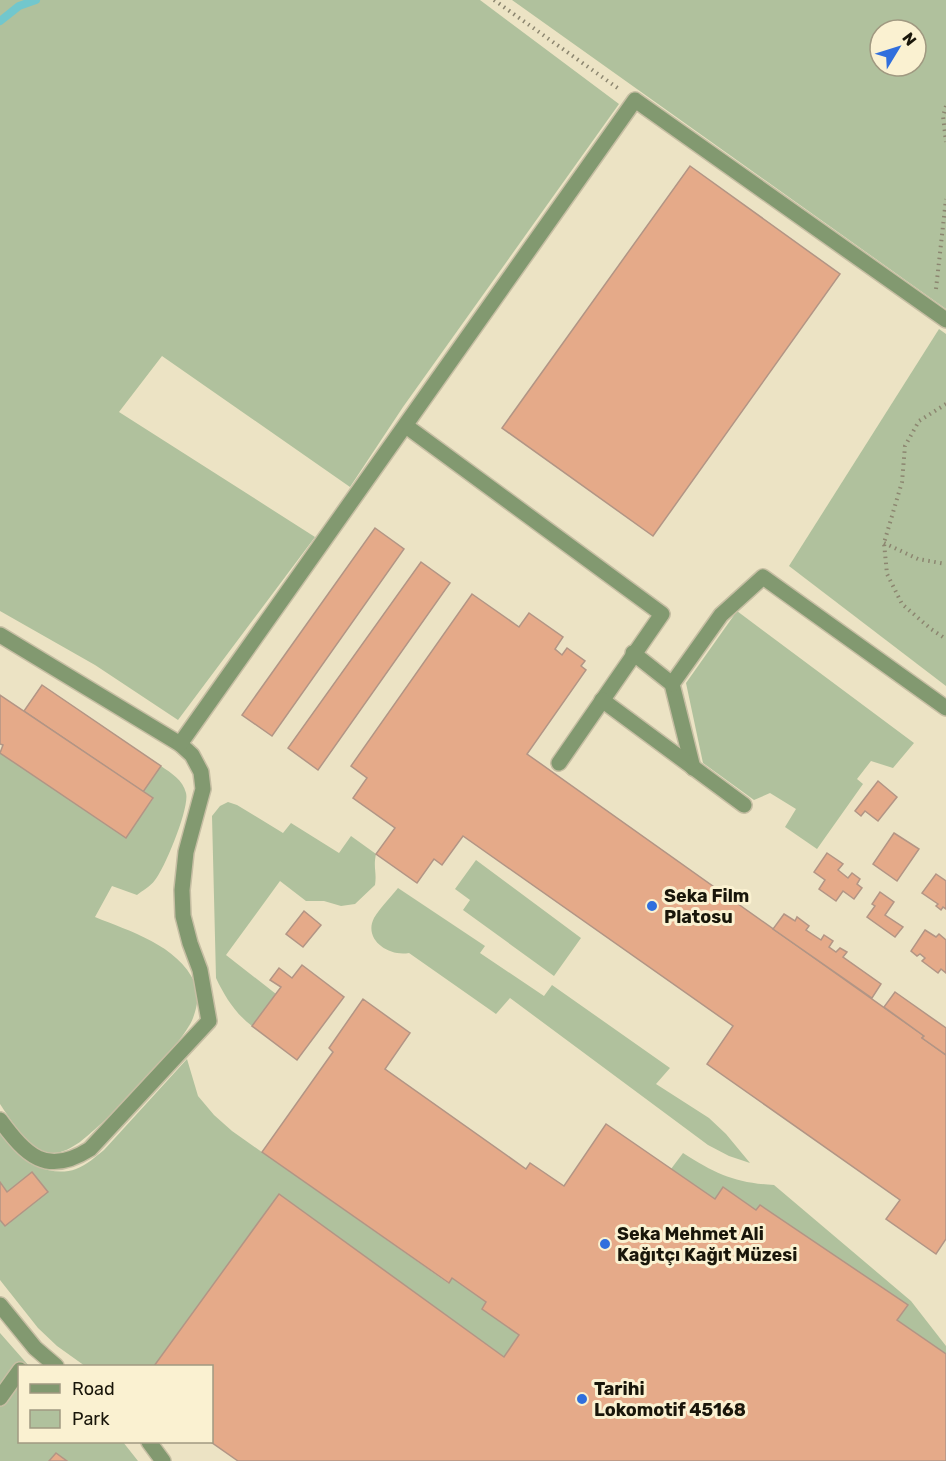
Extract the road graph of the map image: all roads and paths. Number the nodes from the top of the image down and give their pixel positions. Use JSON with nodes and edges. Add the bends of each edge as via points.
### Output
{"nodes":[{"id":1,"x":494,"y":0,"type":"edge"},
{"id":2,"x":635,"y":100,"type":"junction"},
{"id":3,"x":946,"y":106,"type":"edge"},
{"id":4,"x":946,"y":142,"type":"edge"},
{"id":5,"x":946,"y":199,"type":"edge"},
{"id":6,"x":940,"y":315,"type":"edge"},
{"id":7,"x":946,"y":404,"type":"edge"},
{"id":8,"x":406,"y":426,"type":"junction"},
{"id":9,"x":884,"y":543,"type":"junction"},
{"id":10,"x":946,"y":564,"type":"edge"},
{"id":11,"x":0,"y":635,"type":"edge"},
{"id":12,"x":946,"y":639,"type":"edge"},
{"id":13,"x":633,"y":653,"type":"junction"},
{"id":14,"x":672,"y":684,"type":"junction"},
{"id":15,"x":602,"y":700,"type":"junction"},
{"id":16,"x":946,"y":708,"type":"edge"},
{"id":17,"x":180,"y":744,"type":"junction"},
{"id":18,"x":559,"y":763,"type":"dead end"},
{"id":19,"x":693,"y":768,"type":"junction"},
{"id":20,"x":744,"y":805,"type":"dead end"},
{"id":21,"x":0,"y":1120,"type":"edge"},
{"id":22,"x":0,"y":1305,"type":"edge"},
{"id":23,"x":35,"y":1348,"type":"junction"},
{"id":24,"x":23,"y":1365,"type":"edge"},
{"id":25,"x":55,"y":1365,"type":"edge"},
{"id":26,"x":18,"y":1372,"type":"edge"},
{"id":27,"x":0,"y":1398,"type":"edge"},
{"id":28,"x":150,"y":1443,"type":"edge"},
{"id":29,"x":163,"y":1461,"type":"edge"}],
"edges":[{"from":1,"to":2,"type":"path"},
{"from":2,"to":6,"type":"lane"},
{"from":2,"to":8,"type":"lane"},
{"from":3,"to":4,"type":"path"},
{"from":5,"to":6,"type":"path"},
{"from":7,"to":9,"type":"path","via":[[919,421],[905,446],[902,482]]},
{"from":8,"to":13,"type":"lane","via":[[662,614]]},
{"from":8,"to":17,"type":"lane"},
{"from":9,"to":10,"type":"path","via":[[918,559]]},
{"from":9,"to":12,"type":"path","via":[[887,574],[902,604]]},
{"from":11,"to":17,"type":"lane"},
{"from":13,"to":14,"type":"lane"},
{"from":13,"to":15,"type":"lane"},
{"from":14,"to":16,"type":"lane","via":[[721,615],[764,577]]},
{"from":14,"to":19,"type":"lane"},
{"from":15,"to":18,"type":"lane"},
{"from":15,"to":19,"type":"lane"},
{"from":17,"to":21,"type":"lane","via":[[201,772],[203,789],[186,852],[182,890],[183,916],[201,970],[209,1021],[90,1149],[76,1158],[42,1161],[22,1149]]},
{"from":19,"to":20,"type":"lane"},
{"from":22,"to":23,"type":"lane"},
{"from":23,"to":24,"type":"lane"},
{"from":23,"to":25,"type":"lane"},
{"from":26,"to":27,"type":"lane"},
{"from":28,"to":29,"type":"lane"}]}
